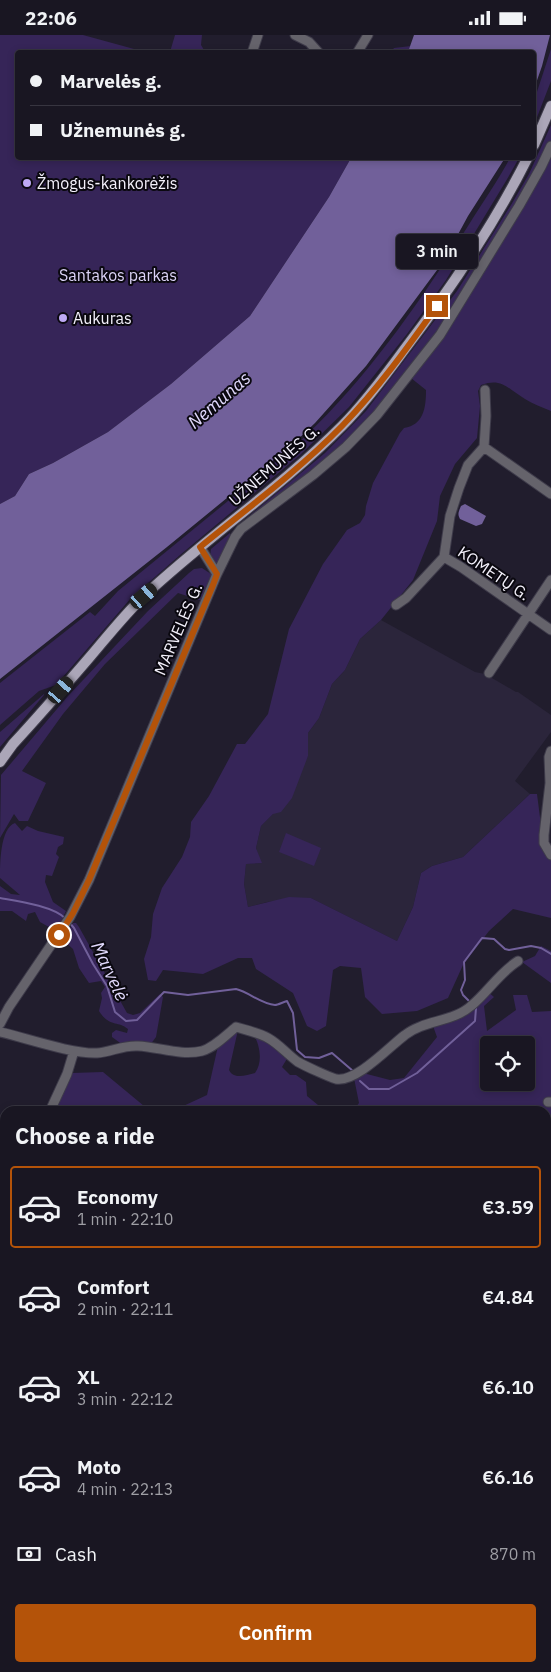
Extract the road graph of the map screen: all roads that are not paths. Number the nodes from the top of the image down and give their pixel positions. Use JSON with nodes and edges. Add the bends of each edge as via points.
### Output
{"nodes":[{"id":1,"x":258,"y":35,"type":"edge"},
{"id":2,"x":295,"y":35,"type":"edge"},
{"id":3,"x":368,"y":35,"type":"edge"},
{"id":4,"x":253,"y":50,"type":"edge"},
{"id":5,"x":316,"y":50,"type":"edge"},
{"id":6,"x":360,"y":50,"type":"edge"},
{"id":7,"x":551,"y":106,"type":"edge"},
{"id":8,"x":536,"y":140,"type":"edge"},
{"id":9,"x":551,"y":146,"type":"edge"},
{"id":10,"x":526,"y":160,"type":"edge"},
{"id":11,"x":485,"y":390,"type":"dead end"},
{"id":12,"x":484,"y":447,"type":"junction"},
{"id":13,"x":551,"y":494,"type":"edge"},
{"id":14,"x":200,"y":547,"type":"junction"},
{"id":15,"x":444,"y":557,"type":"junction"},
{"id":16,"x":217,"y":574,"type":"junction"},
{"id":17,"x":551,"y":580,"type":"edge"},
{"id":18,"x":396,"y":605,"type":"dead end"},
{"id":19,"x":528,"y":614,"type":"junction"},
{"id":20,"x":551,"y":631,"type":"edge"},
{"id":21,"x":489,"y":673,"type":"dead end"},
{"id":22,"x":551,"y":751,"type":"edge"},
{"id":23,"x":0,"y":762,"type":"edge"},
{"id":24,"x":550,"y":763,"type":"edge"},
{"id":25,"x":551,"y":855,"type":"edge"},
{"id":26,"x":518,"y":961,"type":"dead end"},
{"id":27,"x":0,"y":1024,"type":"edge"},
{"id":28,"x":0,"y":1032,"type":"edge"},
{"id":29,"x":74,"y":1051,"type":"junction"},
{"id":30,"x":52,"y":1106,"type":"edge"}],
"edges":[{"from":1,"to":4,"type":"street"},
{"from":2,"to":5,"type":"street"},
{"from":3,"to":6,"type":"street"},
{"from":7,"to":8,"type":"main road"},
{"from":9,"to":16,"type":"street","name":"MARVELĖS G.","via":[[520,206],[440,335],[377,415],[346,447],[241,529]]},
{"from":10,"to":14,"type":"main road","name":"UŽNEMUNĖS G.","via":[[454,281],[374,389],[342,426],[303,462]]},
{"from":11,"to":12,"type":"street"},
{"from":12,"to":13,"type":"street"},
{"from":12,"to":15,"type":"street","via":[[468,465],[459,488],[450,516]]},
{"from":14,"to":16,"type":"street"},
{"from":14,"to":23,"type":"main road","name":"UŽNEMUNĖS G.","via":[[134,607]]},
{"from":15,"to":18,"type":"street"},
{"from":15,"to":19,"type":"street","name":"KOMETŲ G."},
{"from":16,"to":27,"type":"street","name":"MARVELĖS G.","via":[[89,880],[65,926]]},
{"from":17,"to":19,"type":"street"},
{"from":19,"to":20,"type":"street","name":"KOMETŲ G."},
{"from":19,"to":21,"type":"street"},
{"from":22,"to":24,"type":"street"},
{"from":24,"to":25,"type":"street","via":[[544,843]]},
{"from":26,"to":29,"type":"street","via":[[473,1005],[407,1033],[352,1077],[345,1079],[336,1079],[299,1063],[268,1037],[236,1027],[202,1051],[173,1052],[138,1046],[97,1053]]},
{"from":28,"to":29,"type":"street"},
{"from":29,"to":30,"type":"street"}]}
